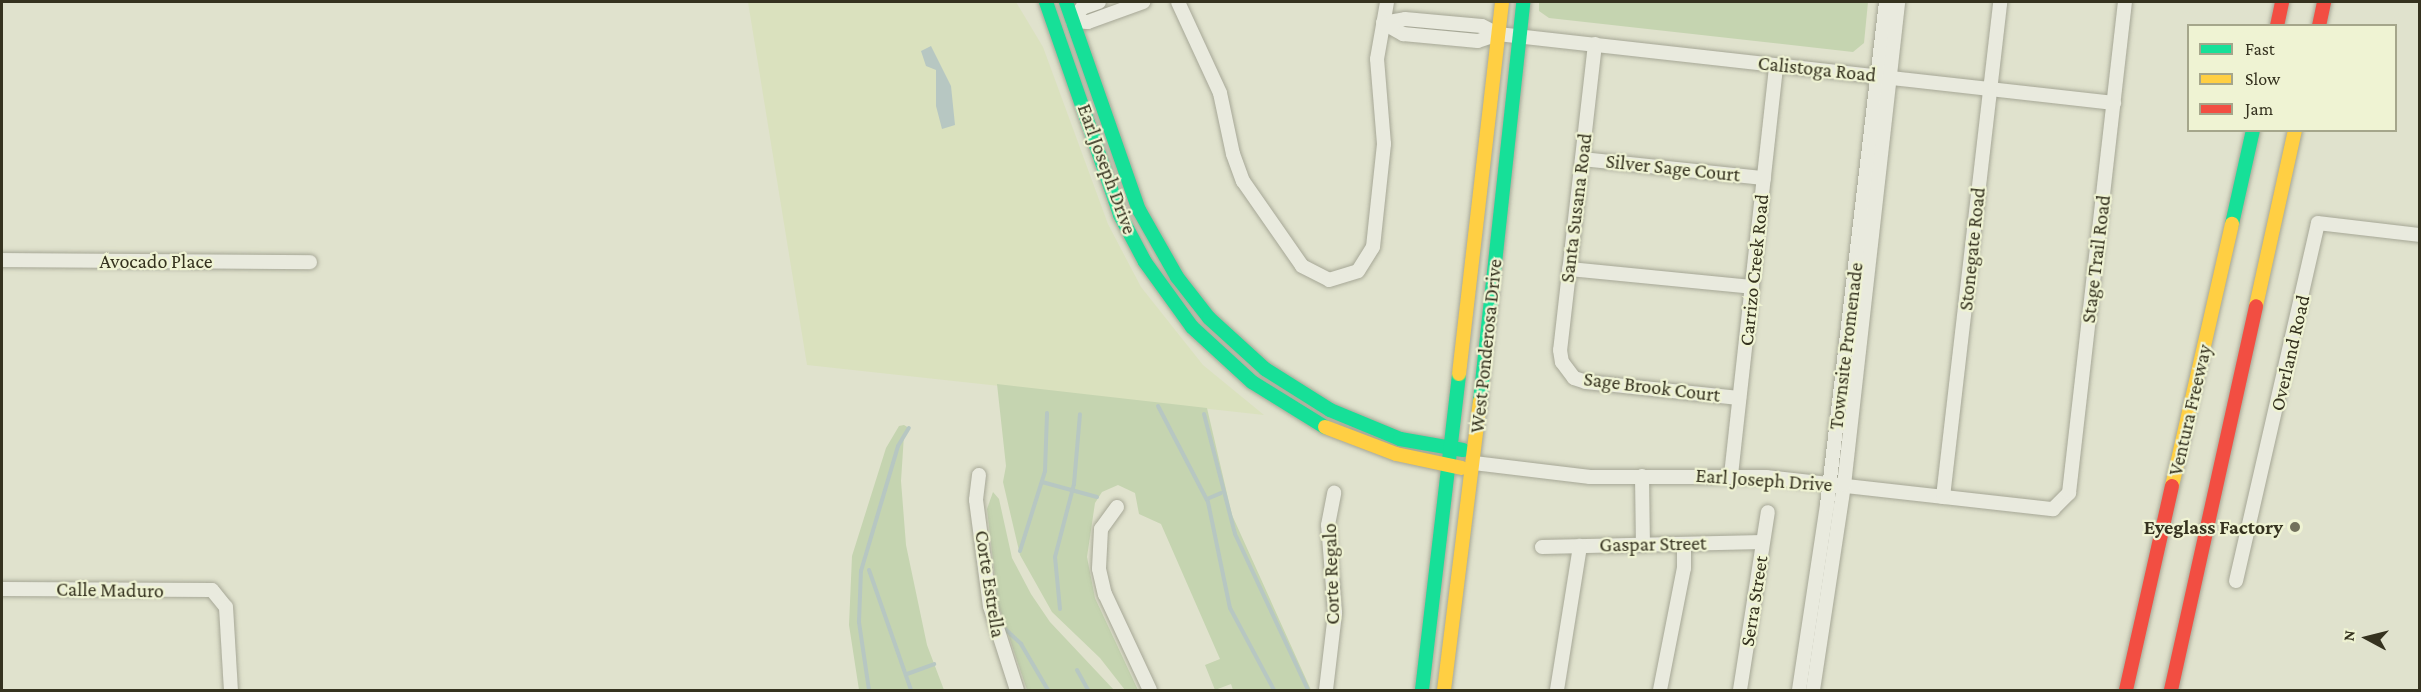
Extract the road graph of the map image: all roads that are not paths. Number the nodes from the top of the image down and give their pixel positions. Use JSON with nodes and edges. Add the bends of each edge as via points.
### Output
{"nodes":[{"id":1,"x":1046,"y":2,"type":"edge"},
{"id":2,"x":1066,"y":2,"type":"edge"},
{"id":3,"x":1099,"y":2,"type":"edge"},
{"id":4,"x":1143,"y":2,"type":"edge"},
{"id":5,"x":1178,"y":2,"type":"edge"},
{"id":6,"x":1387,"y":2,"type":"edge"},
{"id":7,"x":1502,"y":2,"type":"edge"},
{"id":8,"x":1523,"y":2,"type":"edge"},
{"id":9,"x":1886,"y":2,"type":"edge"},
{"id":10,"x":1898,"y":2,"type":"edge"},
{"id":11,"x":2000,"y":2,"type":"edge"},
{"id":12,"x":2125,"y":2,"type":"edge"},
{"id":13,"x":2282,"y":2,"type":"edge"},
{"id":14,"x":2324,"y":2,"type":"edge"},
{"id":15,"x":1073,"y":21,"type":"junction"},
{"id":16,"x":1383,"y":23,"type":"junction"},
{"id":17,"x":2277,"y":24,"type":"edge"},
{"id":18,"x":2319,"y":24,"type":"edge"},
{"id":19,"x":1057,"y":28,"type":"junction"},
{"id":20,"x":1498,"y":34,"type":"junction"},
{"id":21,"x":1520,"y":36,"type":"junction"},
{"id":22,"x":1595,"y":44,"type":"junction"},
{"id":23,"x":1776,"y":65,"type":"junction"},
{"id":24,"x":1883,"y":76,"type":"junction"},
{"id":25,"x":1990,"y":88,"type":"junction"},
{"id":26,"x":2114,"y":103,"type":"junction"},
{"id":27,"x":2253,"y":132,"type":"edge"},
{"id":28,"x":2295,"y":132,"type":"edge"},
{"id":29,"x":1582,"y":159,"type":"junction"},
{"id":30,"x":1764,"y":178,"type":"junction"},
{"id":31,"x":2420,"y":235,"type":"edge"},
{"id":32,"x":2,"y":260,"type":"edge"},
{"id":33,"x":310,"y":262,"type":"dead end"},
{"id":34,"x":1569,"y":268,"type":"junction"},
{"id":35,"x":1752,"y":287,"type":"junction"},
{"id":36,"x":1567,"y":371,"type":"joint"},
{"id":37,"x":1739,"y":398,"type":"junction"},
{"id":38,"x":1450,"y":448,"type":"junction"},
{"id":39,"x":1474,"y":461,"type":"junction"},
{"id":40,"x":1448,"y":466,"type":"junction"},
{"id":41,"x":979,"y":475,"type":"dead end"},
{"id":42,"x":1731,"y":475,"type":"junction"},
{"id":43,"x":1642,"y":476,"type":"junction"},
{"id":44,"x":1830,"y":484,"type":"junction"},
{"id":45,"x":1844,"y":485,"type":"junction"},
{"id":46,"x":1334,"y":493,"type":"dead end"},
{"id":47,"x":1943,"y":497,"type":"junction"},
{"id":48,"x":1117,"y":507,"type":"dead end"},
{"id":49,"x":2053,"y":509,"type":"joint"},
{"id":50,"x":1768,"y":512,"type":"dead end"},
{"id":51,"x":1763,"y":542,"type":"junction"},
{"id":52,"x":1684,"y":544,"type":"junction"},
{"id":53,"x":1643,"y":545,"type":"junction"},
{"id":54,"x":1580,"y":546,"type":"junction"},
{"id":55,"x":1542,"y":547,"type":"dead end"},
{"id":56,"x":2236,"y":581,"type":"dead end"},
{"id":57,"x":2,"y":589,"type":"edge"},
{"id":58,"x":231,"y":690,"type":"edge"},
{"id":59,"x":1017,"y":690,"type":"edge"},
{"id":60,"x":1150,"y":690,"type":"edge"},
{"id":61,"x":1326,"y":690,"type":"edge"},
{"id":62,"x":1422,"y":690,"type":"edge"},
{"id":63,"x":1444,"y":690,"type":"edge"},
{"id":64,"x":1557,"y":690,"type":"edge"},
{"id":65,"x":1660,"y":690,"type":"edge"},
{"id":66,"x":1740,"y":690,"type":"edge"},
{"id":67,"x":1799,"y":690,"type":"edge"},
{"id":68,"x":1813,"y":690,"type":"edge"},
{"id":69,"x":2126,"y":690,"type":"edge"},
{"id":70,"x":2171,"y":690,"type":"edge"}],
"edges":[{"from":1,"to":19,"type":"main road","name":"Earl Joseph Drive"},
{"from":2,"to":15,"type":"main road","name":"Earl Joseph Drive"},
{"from":3,"to":15,"type":"street","via":[[1082,8]]},
{"from":4,"to":15,"type":"street","via":[[1088,22]]},
{"from":5,"to":16,"type":"street","via":[[1220,93],[1233,154],[1250,194],[1308,271],[1329,280],[1351,275],[1368,261],[1374,240],[1383,159],[1376,73]]},
{"from":6,"to":16,"type":"street"},
{"from":7,"to":20,"type":"main road","name":"West Ponderosa Drive"},
{"from":8,"to":21,"type":"main road","name":"West Ponderosa Drive"},
{"from":9,"to":24,"type":"street","name":"Townsite Promenade"},
{"from":10,"to":24,"type":"street","name":"Townsite Promenade"},
{"from":11,"to":25,"type":"street","name":"Stonegate Road"},
{"from":12,"to":26,"type":"street","name":"Stage Trail Road"},
{"from":13,"to":17,"type":"main road"},
{"from":14,"to":18,"type":"main road"},
{"from":15,"to":19,"type":"main road"},
{"from":15,"to":38,"type":"main road","name":"Earl Joseph Drive","via":[[1138,210],[1172,270],[1209,318],[1265,369],[1322,406],[1400,439]]},
{"from":16,"to":20,"type":"street","name":"Calistoga Road","via":[[1405,19],[1482,26]]},
{"from":19,"to":40,"type":"main road","name":"Earl Joseph Drive","via":[[1120,215],[1145,262],[1192,327],[1252,382],[1320,425],[1396,454]]},
{"from":20,"to":21,"type":"street","name":"Calistoga Road"},
{"from":20,"to":38,"type":"main road","name":"West Ponderosa Drive"},
{"from":21,"to":22,"type":"street","name":"Calistoga Road"},
{"from":21,"to":39,"type":"main road","name":"West Ponderosa Drive"},
{"from":22,"to":23,"type":"street","name":"Calistoga Road"},
{"from":22,"to":29,"type":"street","name":"Santa Susana Road"},
{"from":23,"to":24,"type":"street","name":"Calistoga Road"},
{"from":23,"to":30,"type":"street","name":"Carrizo Creek Road"},
{"from":24,"to":25,"type":"street","name":"Calistoga Road"},
{"from":24,"to":44,"type":"street","name":"Townsite Promenade"},
{"from":24,"to":45,"type":"street","name":"Townsite Promenade"},
{"from":25,"to":26,"type":"street","name":"Calistoga Road"},
{"from":25,"to":47,"type":"street","name":"Stonegate Road"},
{"from":26,"to":49,"type":"street","name":"Stage Trail Road","via":[[2069,493]]},
{"from":27,"to":69,"type":"main road","name":"Ventura Freeway"},
{"from":28,"to":70,"type":"main road"},
{"from":29,"to":30,"type":"street","name":"Silver Sage Court"},
{"from":29,"to":34,"type":"street","name":"Santa Susana Road"},
{"from":30,"to":35,"type":"street","name":"Carrizo Creek Road"},
{"from":31,"to":56,"type":"street","name":"Overland Road","via":[[2318,223]]},
{"from":32,"to":33,"type":"street","name":"Avocado Place"},
{"from":34,"to":35,"type":"street"},
{"from":34,"to":36,"type":"street","name":"Santa Susana Road","via":[[1560,350]]},
{"from":35,"to":37,"type":"street","name":"Carrizo Creek Road"},
{"from":36,"to":37,"type":"street","name":"Sage Brook Court","via":[[1586,382]]},
{"from":37,"to":42,"type":"street","name":"Carrizo Creek Road"},
{"from":38,"to":39,"type":"main road","name":"Earl Joseph Drive"},
{"from":38,"to":40,"type":"main road","name":"West Ponderosa Drive"},
{"from":39,"to":40,"type":"main road","name":"Earl Joseph Drive"},
{"from":39,"to":43,"type":"street","name":"Earl Joseph Drive","via":[[1577,476]]},
{"from":39,"to":63,"type":"main road","name":"West Ponderosa Drive"},
{"from":40,"to":62,"type":"main road","name":"West Ponderosa Drive"},
{"from":41,"to":59,"type":"street","name":"Corte Estrella","via":[[976,500],[990,606]]},
{"from":42,"to":43,"type":"street","name":"Earl Joseph Drive"},
{"from":42,"to":44,"type":"street","name":"Earl Joseph Drive"},
{"from":43,"to":53,"type":"street"},
{"from":44,"to":45,"type":"street","name":"Earl Joseph Drive"},
{"from":44,"to":67,"type":"street","name":"Townsite Promenade"},
{"from":45,"to":47,"type":"street","name":"Earl Joseph Drive"},
{"from":45,"to":68,"type":"street","name":"Townsite Promenade"},
{"from":46,"to":61,"type":"street","name":"Corte Regalo","via":[[1328,517],[1335,613]]},
{"from":47,"to":49,"type":"street","name":"Earl Joseph Drive"},
{"from":48,"to":60,"type":"street","via":[[1101,529],[1099,570],[1105,594]]},
{"from":50,"to":51,"type":"street","name":"Serra Street"},
{"from":51,"to":52,"type":"street","name":"Gaspar Street"},
{"from":51,"to":66,"type":"street","name":"Serra Street"},
{"from":52,"to":53,"type":"street","name":"Gaspar Street"},
{"from":52,"to":65,"type":"street","via":[[1684,568]]},
{"from":53,"to":54,"type":"street","name":"Gaspar Street"},
{"from":54,"to":55,"type":"street","name":"Gaspar Street"},
{"from":54,"to":64,"type":"street"},
{"from":57,"to":58,"type":"street","name":"Calle Maduro","via":[[204,588],[223,598],[227,611]]}]}
